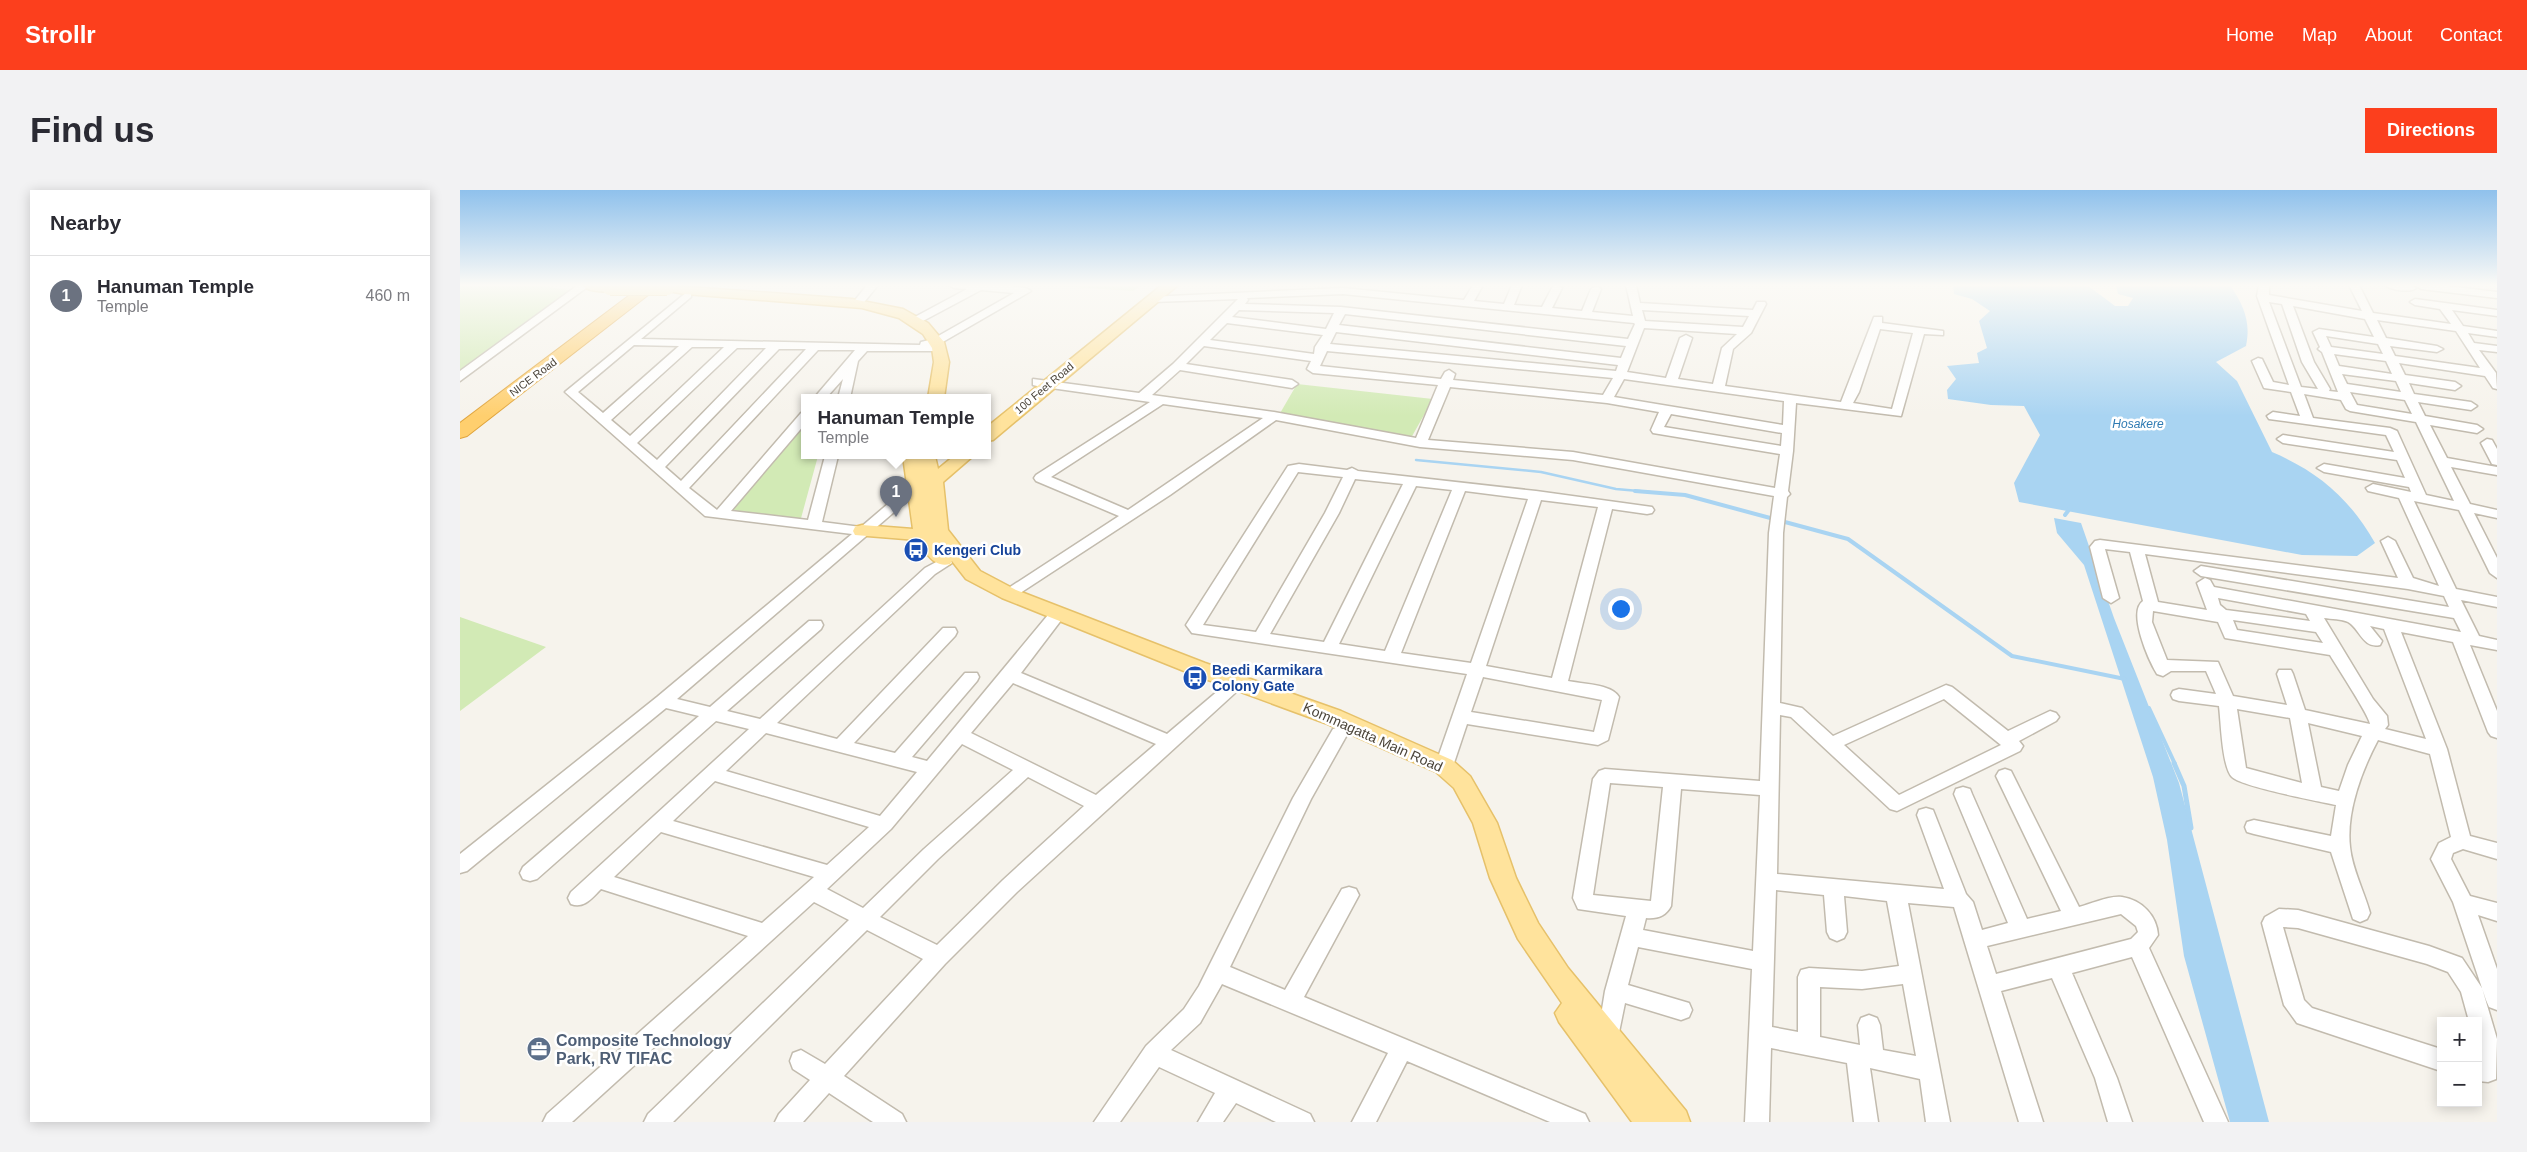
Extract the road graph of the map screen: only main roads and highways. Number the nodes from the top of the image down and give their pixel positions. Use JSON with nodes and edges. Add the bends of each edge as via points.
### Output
{"nodes":[{"id":1,"x":573,"y":328,"type":"edge"},
{"id":2,"x":602,"y":328,"type":"edge"},
{"id":3,"x":911,"y":328,"type":"edge"},
{"id":4,"x":923,"y":328,"type":"edge"},
{"id":5,"x":1108,"y":328,"type":"edge"},
{"id":6,"x":932,"y":346,"type":"junction"},
{"id":7,"x":1043,"y":382,"type":"junction"},
{"id":8,"x":923,"y":394,"type":"edge"},
{"id":9,"x":937,"y":394,"type":"edge"},
{"id":10,"x":460,"y":412,"type":"edge"},
{"id":11,"x":991,"y":422,"type":"edge"},
{"id":12,"x":460,"y":432,"type":"edge"},
{"id":13,"x":991,"y":432,"type":"edge"},
{"id":14,"x":913,"y":459,"type":"edge"},
{"id":15,"x":948,"y":459,"type":"edge"},
{"id":16,"x":959,"y":459,"type":"edge"},
{"id":17,"x":925,"y":479,"type":"edge"},
{"id":18,"x":862,"y":532,"type":"road end"},
{"id":19,"x":931,"y":533,"type":"junction"},
{"id":20,"x":1234,"y":686,"type":"junction"},
{"id":21,"x":1651,"y":1122,"type":"edge"},
{"id":22,"x":1675,"y":1122,"type":"edge"}],
"edges":[{"from":1,"to":10,"type":"highway","name":"NICE Road"},
{"from":2,"to":12,"type":"highway","name":"NICE Road"},
{"from":3,"to":6,"type":"main road"},
{"from":4,"to":6,"type":"main road"},
{"from":5,"to":7,"type":"main road","name":"100 Feet Road"},
{"from":6,"to":8,"type":"main road"},
{"from":6,"to":9,"type":"main road","via":[[941,360]]},
{"from":7,"to":11,"type":"main road","name":"100 Feet Road"},
{"from":7,"to":13,"type":"main road","name":"100 Feet Road"},
{"from":14,"to":17,"type":"main road","name":"Kommagatta Main Road"},
{"from":15,"to":17,"type":"main road"},
{"from":16,"to":17,"type":"main road"},
{"from":17,"to":19,"type":"main road","name":"Kommagatta Main Road"},
{"from":18,"to":19,"type":"main road"},
{"from":19,"to":20,"type":"main road","name":"Kommagatta Main Road","via":[[973,575],[1009,594]]},
{"from":19,"to":20,"type":"main road","name":"Kommagatta Main Road","via":[[945,563],[965,579],[1001,599]]},
{"from":20,"to":21,"type":"main road","name":"Kommagatta Main Road","via":[[1402,758],[1437,776],[1456,794],[1468,816],[1494,892],[1520,943]]},
{"from":20,"to":22,"type":"main road","name":"Kommagatta Main Road","via":[[1333,717],[1444,766],[1462,782],[1485,823],[1503,878],[1528,931],[1558,976]]}]}
